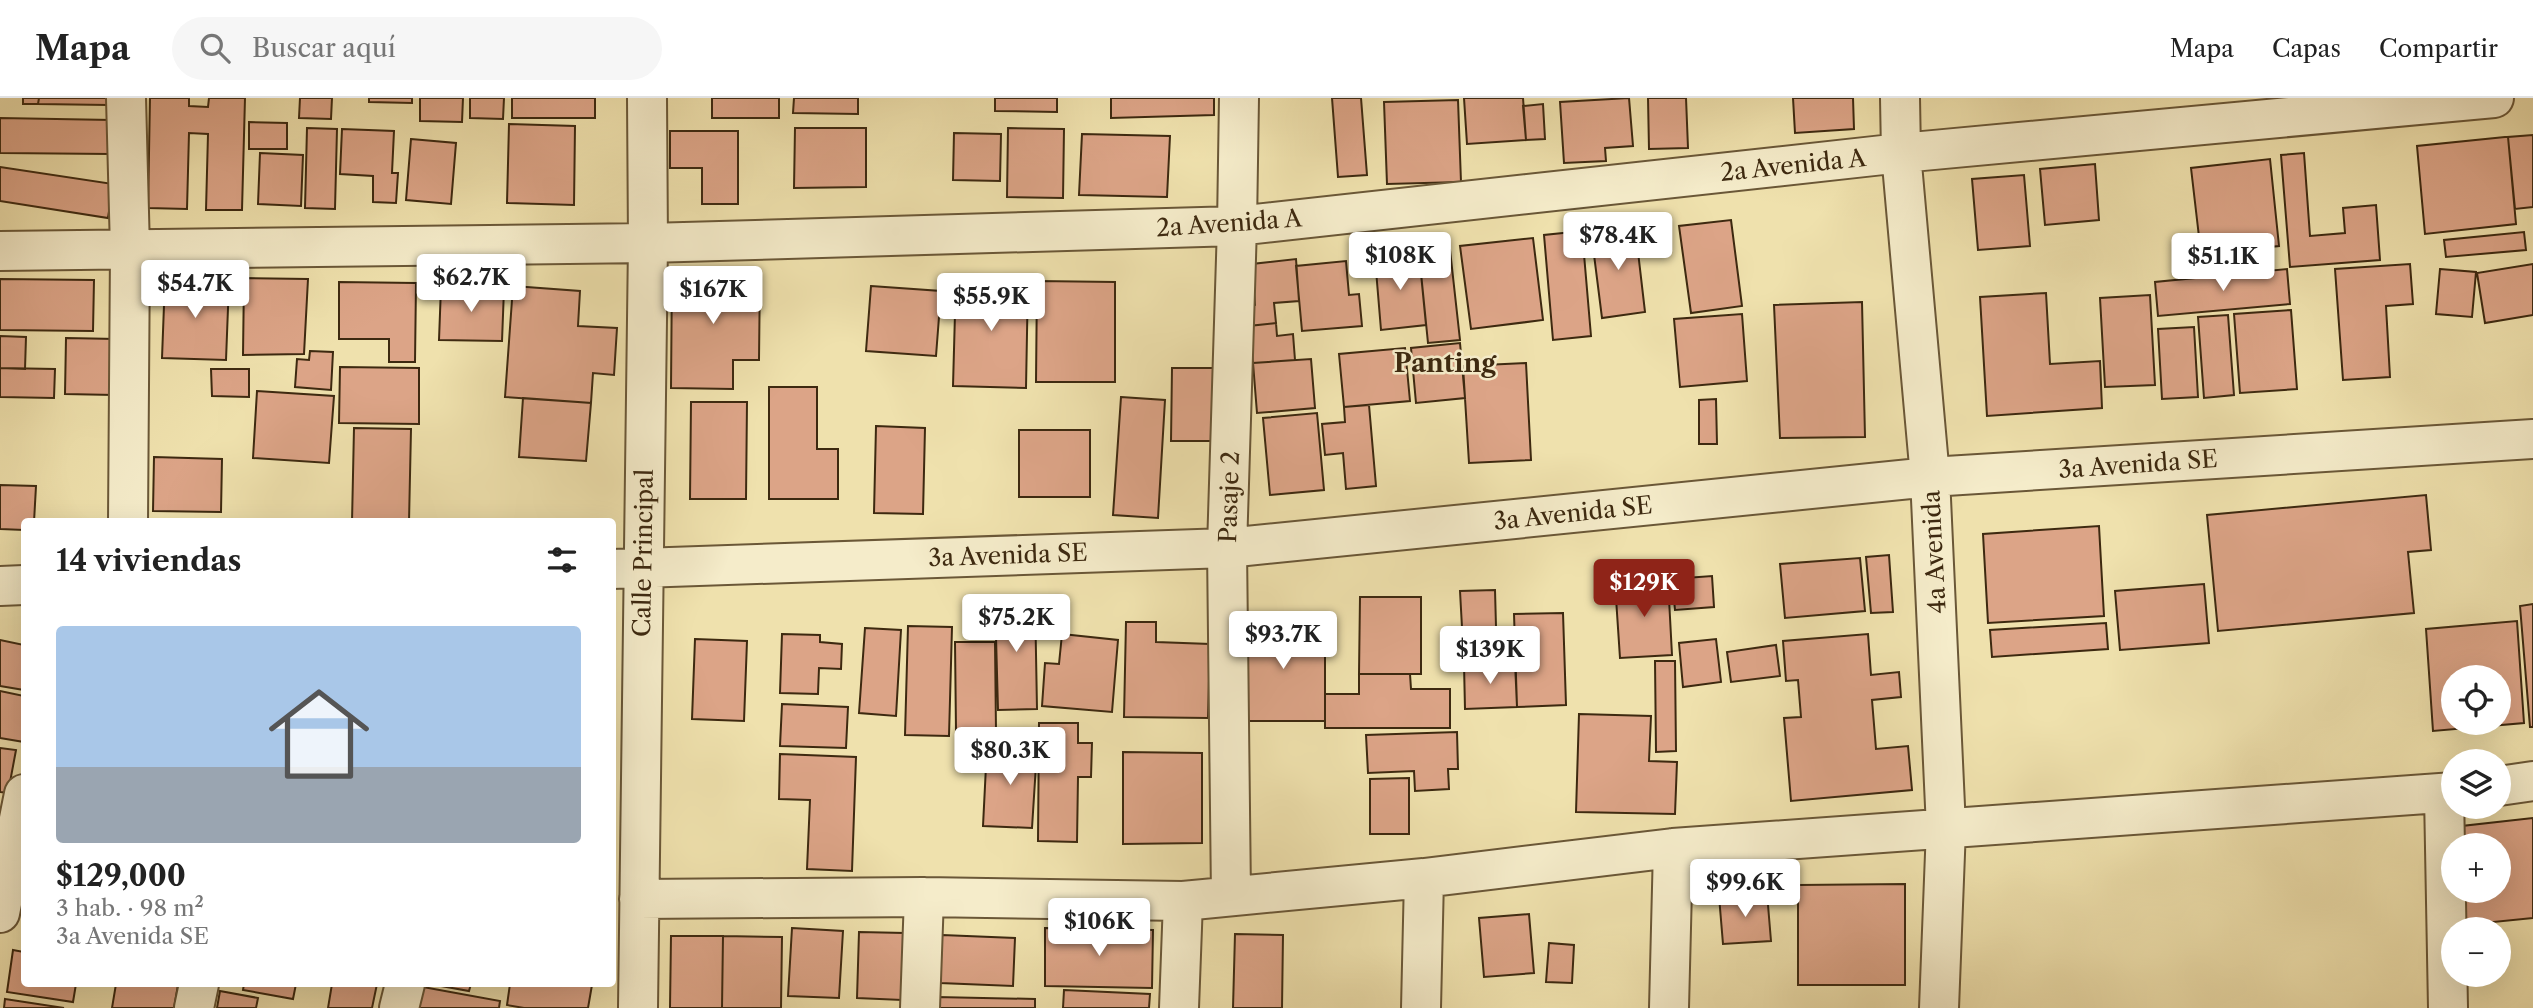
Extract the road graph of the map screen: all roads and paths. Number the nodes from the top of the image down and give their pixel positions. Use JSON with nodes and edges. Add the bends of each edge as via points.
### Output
{"nodes":[{"id":1,"x":126,"y":98,"type":"edge"},
{"id":2,"x":647,"y":98,"type":"edge"},
{"id":3,"x":1239,"y":98,"type":"edge"},
{"id":4,"x":1899,"y":98,"type":"edge"},
{"id":5,"x":2494,"y":98,"type":"edge"},
{"id":6,"x":1901,"y":153,"type":"junction"},
{"id":7,"x":1237,"y":226,"type":"junction"},
{"id":8,"x":648,"y":243,"type":"junction"},
{"id":9,"x":130,"y":250,"type":"junction"},
{"id":10,"x":0,"y":251,"type":"edge"},
{"id":11,"x":2533,"y":439,"type":"edge"},
{"id":12,"x":1930,"y":477,"type":"junction"},
{"id":13,"x":128,"y":518,"type":"edge"},
{"id":14,"x":1227,"y":548,"type":"junction"},
{"id":15,"x":628,"y":568,"type":"edge"},
{"id":16,"x":21,"y":585,"type":"edge"},
{"id":17,"x":0,"y":586,"type":"edge"},
{"id":18,"x":2533,"y":781,"type":"edge"},
{"id":19,"x":2511,"y":784,"type":"edge"},
{"id":20,"x":2441,"y":794,"type":"edge"},
{"id":21,"x":21,"y":809,"type":"edge"},
{"id":22,"x":2449,"y":819,"type":"edge"},
{"id":23,"x":1946,"y":828,"type":"junction"},
{"id":24,"x":1673,"y":848,"type":"junction"},
{"id":25,"x":1424,"y":878,"type":"junction"},
{"id":26,"x":1231,"y":896,"type":"junction"},
{"id":27,"x":923,"y":897,"type":"junction"},
{"id":28,"x":639,"y":899,"type":"junction"},
{"id":29,"x":1183,"y":901,"type":"junction"},
{"id":30,"x":0,"y":913,"type":"edge"},
{"id":31,"x":198,"y":987,"type":"edge"},
{"id":32,"x":404,"y":987,"type":"edge"},
{"id":33,"x":1415,"y":1004,"type":"edge"},
{"id":34,"x":194,"y":1008,"type":"edge"},
{"id":35,"x":399,"y":1008,"type":"edge"},
{"id":36,"x":638,"y":1008,"type":"edge"},
{"id":37,"x":920,"y":1008,"type":"edge"},
{"id":38,"x":1179,"y":1008,"type":"edge"},
{"id":39,"x":1669,"y":1008,"type":"edge"},
{"id":40,"x":1939,"y":1008,"type":"edge"},
{"id":41,"x":2448,"y":1008,"type":"edge"}],
"edges":[{"from":1,"to":9,"type":"street"},
{"from":2,"to":8,"type":"street","name":"Calle Principal"},
{"from":3,"to":7,"type":"street","name":"Pasaje 2"},
{"from":4,"to":6,"type":"street","name":"4a Avenida"},
{"from":5,"to":6,"type":"street","name":"2a Avenida A"},
{"from":6,"to":7,"type":"street","name":"2a Avenida A"},
{"from":6,"to":12,"type":"street","name":"4a Avenida"},
{"from":7,"to":8,"type":"street","name":"2a Avenida A"},
{"from":7,"to":14,"type":"street","name":"Pasaje 2"},
{"from":8,"to":9,"type":"street","name":"2a Avenida A"},
{"from":8,"to":15,"type":"street","name":"Calle Principal"},
{"from":9,"to":10,"type":"street","name":"2a Avenida A"},
{"from":9,"to":13,"type":"street"},
{"from":11,"to":12,"type":"street","name":"3a Avenida SE"},
{"from":12,"to":14,"type":"street","name":"3a Avenida SE"},
{"from":12,"to":23,"type":"street","name":"4a Avenida"},
{"from":14,"to":15,"type":"street","name":"3a Avenida SE"},
{"from":14,"to":26,"type":"street","name":"Pasaje 2"},
{"from":15,"to":28,"type":"street","name":"Calle Principal"},
{"from":16,"to":17,"type":"street"},
{"from":18,"to":19,"type":"street"},
{"from":20,"to":23,"type":"street"},
{"from":21,"to":30,"type":"street"},
{"from":22,"to":41,"type":"street"},
{"from":23,"to":24,"type":"street"},
{"from":23,"to":40,"type":"street","name":"4a Avenida"},
{"from":24,"to":25,"type":"street"},
{"from":24,"to":39,"type":"street"},
{"from":25,"to":26,"type":"street"},
{"from":25,"to":33,"type":"street"},
{"from":26,"to":29,"type":"street"},
{"from":27,"to":28,"type":"street"},
{"from":27,"to":29,"type":"street"},
{"from":27,"to":37,"type":"street"},
{"from":28,"to":36,"type":"street","name":"Calle Principal"},
{"from":29,"to":38,"type":"street"},
{"from":31,"to":34,"type":"street"},
{"from":32,"to":35,"type":"street"}]}
